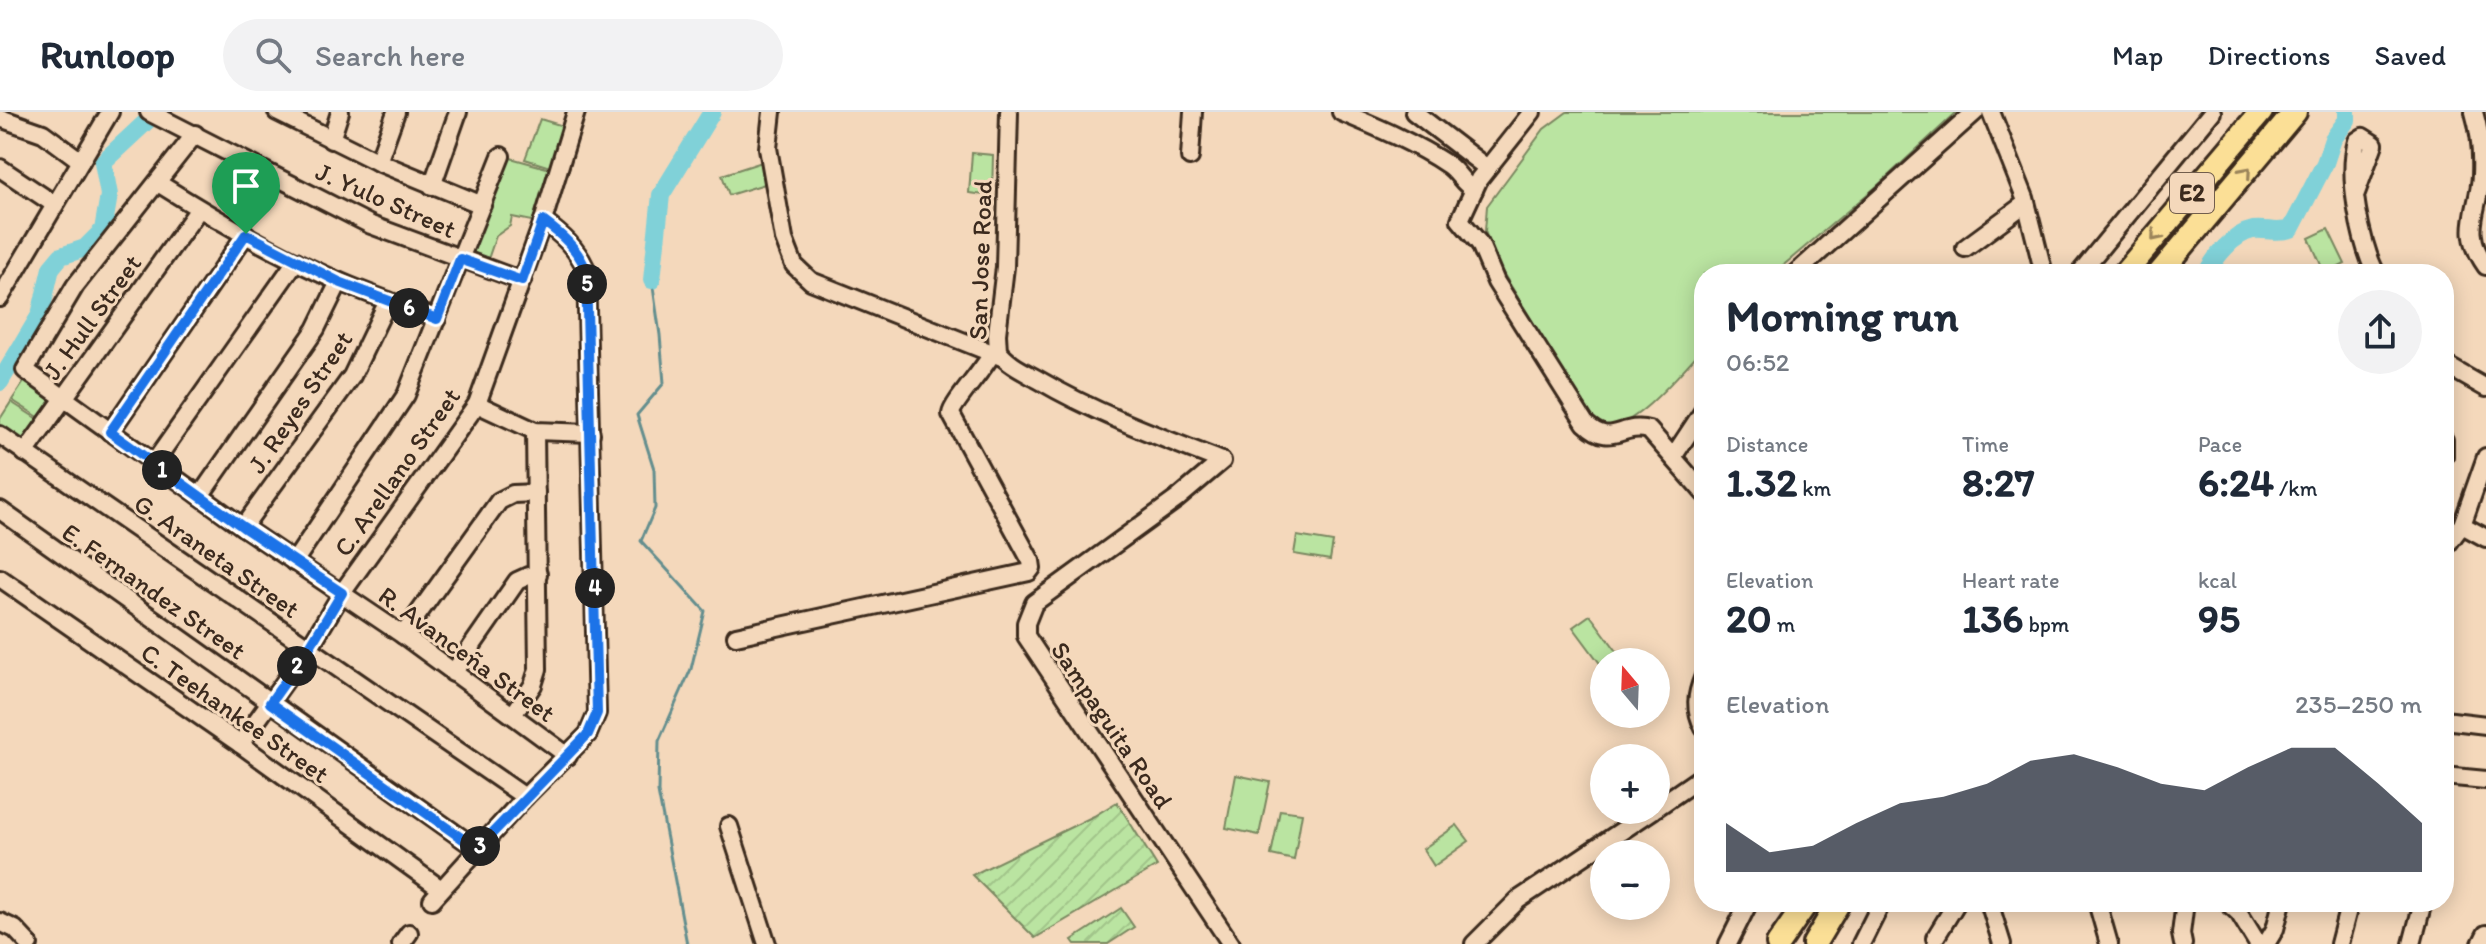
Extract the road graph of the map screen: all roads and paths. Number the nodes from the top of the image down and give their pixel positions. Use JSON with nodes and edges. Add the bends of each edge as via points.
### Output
{"nodes":[{"id":1,"x":110,"y":112,"type":"edge"},
{"id":2,"x":149,"y":112,"type":"edge"},
{"id":3,"x":277,"y":112,"type":"edge"},
{"id":4,"x":340,"y":112,"type":"edge"},
{"id":5,"x":396,"y":112,"type":"edge"},
{"id":6,"x":458,"y":112,"type":"edge"},
{"id":7,"x":576,"y":112,"type":"edge"},
{"id":8,"x":772,"y":112,"type":"edge"},
{"id":9,"x":1009,"y":112,"type":"edge"},
{"id":10,"x":1193,"y":112,"type":"edge"},
{"id":11,"x":1341,"y":112,"type":"edge"},
{"id":12,"x":1414,"y":112,"type":"edge"},
{"id":13,"x":1532,"y":112,"type":"edge"},
{"id":14,"x":1975,"y":112,"type":"edge"},
{"id":15,"x":1991,"y":112,"type":"edge"},
{"id":16,"x":2212,"y":112,"type":"edge"},
{"id":17,"x":2261,"y":112,"type":"edge"},
{"id":18,"x":2295,"y":112,"type":"edge"},
{"id":19,"x":2474,"y":112,"type":"edge"},
{"id":20,"x":0,"y":118,"type":"edge"},
{"id":21,"x":195,"y":134,"type":"junction"},
{"id":22,"x":331,"y":140,"type":"junction"},
{"id":23,"x":501,"y":156,"type":"dead end"},
{"id":24,"x":1190,"y":157,"type":"dead end"},
{"id":25,"x":81,"y":161,"type":"junction"},
{"id":26,"x":378,"y":162,"type":"junction"},
{"id":27,"x":1487,"y":168,"type":"junction"},
{"id":28,"x":2,"y":172,"type":"edge"},
{"id":29,"x":158,"y":183,"type":"junction"},
{"id":30,"x":432,"y":186,"type":"junction"},
{"id":31,"x":1474,"y":190,"type":"junction"},
{"id":32,"x":2356,"y":193,"type":"dead end"},
{"id":33,"x":2026,"y":203,"type":"junction"},
{"id":34,"x":54,"y":204,"type":"junction"},
{"id":35,"x":482,"y":205,"type":"junction"},
{"id":36,"x":199,"y":209,"type":"junction"},
{"id":37,"x":543,"y":221,"type":"junction"},
{"id":38,"x":246,"y":234,"type":"junction"},
{"id":39,"x":1965,"y":248,"type":"dead end"},
{"id":40,"x":460,"y":259,"type":"junction"},
{"id":41,"x":296,"y":261,"type":"junction"},
{"id":42,"x":1806,"y":264,"type":"edge"},
{"id":43,"x":2041,"y":264,"type":"edge"},
{"id":44,"x":2087,"y":264,"type":"edge"},
{"id":45,"x":2132,"y":264,"type":"edge"},
{"id":46,"x":2167,"y":264,"type":"edge"},
{"id":47,"x":2373,"y":264,"type":"edge"},
{"id":48,"x":2486,"y":266,"type":"edge"},
{"id":49,"x":522,"y":281,"type":"junction"},
{"id":50,"x":339,"y":282,"type":"junction"},
{"id":51,"x":0,"y":298,"type":"edge"},
{"id":52,"x":388,"y":301,"type":"junction"},
{"id":53,"x":437,"y":319,"type":"junction"},
{"id":54,"x":998,"y":354,"type":"junction"},
{"id":55,"x":2454,"y":370,"type":"edge"},
{"id":56,"x":2486,"y":388,"type":"edge"},
{"id":57,"x":64,"y":398,"type":"junction"},
{"id":58,"x":477,"y":404,"type":"junction"},
{"id":59,"x":1694,"y":425,"type":"edge"},
{"id":60,"x":535,"y":431,"type":"junction"},
{"id":61,"x":110,"y":432,"type":"junction"},
{"id":62,"x":591,"y":433,"type":"junction"},
{"id":63,"x":0,"y":435,"type":"edge"},
{"id":64,"x":25,"y":453,"type":"junction"},
{"id":65,"x":1673,"y":457,"type":"junction"},
{"id":66,"x":2486,"y":457,"type":"edge"},
{"id":67,"x":1222,"y":461,"type":"joint"},
{"id":68,"x":153,"y":464,"type":"junction"},
{"id":69,"x":1694,"y":481,"type":"edge"},
{"id":70,"x":536,"y":493,"type":"junction"},
{"id":71,"x":200,"y":496,"type":"junction"},
{"id":72,"x":0,"y":510,"type":"edge"},
{"id":73,"x":2462,"y":525,"type":"junction"},
{"id":74,"x":243,"y":527,"type":"junction"},
{"id":75,"x":2454,"y":536,"type":"edge"},
{"id":76,"x":2486,"y":538,"type":"edge"},
{"id":77,"x":294,"y":562,"type":"junction"},
{"id":78,"x":538,"y":574,"type":"junction"},
{"id":79,"x":0,"y":578,"type":"edge"},
{"id":80,"x":342,"y":593,"type":"junction"},
{"id":81,"x":403,"y":635,"type":"junction"},
{"id":82,"x":736,"y":636,"type":"dead end"},
{"id":83,"x":309,"y":648,"type":"junction"},
{"id":84,"x":453,"y":673,"type":"junction"},
{"id":85,"x":270,"y":703,"type":"junction"},
{"id":86,"x":513,"y":715,"type":"junction"},
{"id":87,"x":2454,"y":721,"type":"edge"},
{"id":88,"x":2486,"y":725,"type":"edge"},
{"id":89,"x":240,"y":744,"type":"junction"},
{"id":90,"x":568,"y":756,"type":"junction"},
{"id":91,"x":2454,"y":777,"type":"edge"},
{"id":92,"x":2486,"y":780,"type":"edge"},
{"id":93,"x":1694,"y":782,"type":"edge"},
{"id":94,"x":525,"y":797,"type":"junction"},
{"id":95,"x":1670,"y":798,"type":"edge"},
{"id":96,"x":1632,"y":824,"type":"edge"},
{"id":97,"x":729,"y":826,"type":"dead end"},
{"id":98,"x":477,"y":849,"type":"junction"},
{"id":99,"x":0,"y":911,"type":"edge"},
{"id":100,"x":1744,"y":912,"type":"edge"},
{"id":101,"x":1800,"y":912,"type":"edge"},
{"id":102,"x":1833,"y":912,"type":"edge"},
{"id":103,"x":1877,"y":912,"type":"edge"},
{"id":104,"x":1951,"y":912,"type":"edge"},
{"id":105,"x":1992,"y":912,"type":"edge"},
{"id":106,"x":2100,"y":912,"type":"edge"},
{"id":107,"x":2184,"y":912,"type":"edge"},
{"id":108,"x":2238,"y":912,"type":"edge"},
{"id":109,"x":2279,"y":912,"type":"edge"},
{"id":110,"x":2347,"y":912,"type":"edge"},
{"id":111,"x":2420,"y":912,"type":"edge"},
{"id":112,"x":8,"y":926,"type":"edge"},
{"id":113,"x":2486,"y":934,"type":"edge"},
{"id":114,"x":1935,"y":938,"type":"dead end"},
{"id":115,"x":29,"y":944,"type":"edge"},
{"id":116,"x":767,"y":944,"type":"edge"},
{"id":117,"x":1231,"y":944,"type":"edge"},
{"id":118,"x":1474,"y":944,"type":"edge"},
{"id":119,"x":1728,"y":944,"type":"edge"},
{"id":120,"x":1778,"y":944,"type":"edge"},
{"id":121,"x":1814,"y":944,"type":"edge"},
{"id":122,"x":1861,"y":944,"type":"edge"},
{"id":123,"x":2002,"y":944,"type":"edge"},
{"id":124,"x":2109,"y":944,"type":"edge"},
{"id":125,"x":2183,"y":944,"type":"edge"},
{"id":126,"x":2258,"y":944,"type":"edge"},
{"id":127,"x":2266,"y":944,"type":"edge"},
{"id":128,"x":2339,"y":944,"type":"edge"},
{"id":129,"x":2412,"y":944,"type":"edge"},
{"id":130,"x":2481,"y":944,"type":"edge"}],
"edges":[{"from":1,"to":25,"type":"street"},
{"from":2,"to":21,"type":"street","name":"J. Yulo Street"},
{"from":3,"to":22,"type":"street"},
{"from":4,"to":22,"type":"street"},
{"from":5,"to":26,"type":"street"},
{"from":6,"to":30,"type":"street"},
{"from":7,"to":37,"type":"street","name":"C. Arellano Street"},
{"from":8,"to":54,"type":"street","via":[[768,148],[784,239],[794,265],[811,281]]},
{"from":9,"to":54,"type":"street","name":"San Jose Road"},
{"from":10,"to":24,"type":"street"},
{"from":11,"to":31,"type":"street","via":[[1439,160]]},
{"from":12,"to":27,"type":"street"},
{"from":13,"to":27,"type":"street"},
{"from":14,"to":42,"type":"street"},
{"from":15,"to":33,"type":"street"},
{"from":16,"to":44,"type":"street"},
{"from":17,"to":45,"type":"highway","number":"E2","one_way":true},
{"from":46,"to":18,"type":"highway","number":"E2","one_way":true},
{"from":19,"to":48,"type":"street","via":[[2481,177],[2471,224],[2475,248]]},
{"from":20,"to":25,"type":"street","via":[[43,133]]},
{"from":21,"to":29,"type":"street"},
{"from":21,"to":40,"type":"street","name":"J. Yulo Street","via":[[371,225]]},
{"from":22,"to":26,"type":"street"},
{"from":23,"to":35,"type":"street"},
{"from":25,"to":34,"type":"street"},
{"from":26,"to":30,"type":"street"},
{"from":27,"to":31,"type":"street"},
{"from":28,"to":34,"type":"street"},
{"from":29,"to":36,"type":"street"},
{"from":29,"to":57,"type":"street","name":"R. Avanceña Street","via":[[75,286],[25,370]]},
{"from":30,"to":35,"type":"street"},
{"from":31,"to":65,"type":"street","via":[[1460,220],[1480,244],[1505,297],[1585,423],[1601,435],[1649,430]]},
{"from":32,"to":47,"type":"street","via":[[2357,215]]},
{"from":33,"to":39,"type":"street"},
{"from":33,"to":43,"type":"street"},
{"from":34,"to":51,"type":"street"},
{"from":35,"to":40,"type":"street"},
{"from":36,"to":38,"type":"street"},
{"from":36,"to":57,"type":"street","name":"J. Hull Street"},
{"from":37,"to":49,"type":"street","name":"C. Arellano Street"},
{"from":37,"to":62,"type":"street","via":[[567,239],[586,269]]},
{"from":38,"to":41,"type":"street"},
{"from":38,"to":61,"type":"street"},
{"from":40,"to":49,"type":"street","name":"J. Yulo Street"},
{"from":40,"to":53,"type":"street"},
{"from":41,"to":50,"type":"street"},
{"from":41,"to":68,"type":"street"},
{"from":49,"to":58,"type":"street","name":"C. Arellano Street"},
{"from":50,"to":52,"type":"street"},
{"from":50,"to":71,"type":"street","via":[[316,329]]},
{"from":52,"to":53,"type":"street"},
{"from":52,"to":74,"type":"street","name":"J. Reyes Street","via":[[352,376]]},
{"from":53,"to":77,"type":"street","via":[[406,395]]},
{"from":54,"to":67,"type":"street","name":"San Jose Road","via":[[1124,423]]},
{"from":54,"to":82,"type":"street","via":[[950,411],[1031,561],[1029,572]]},
{"from":55,"to":56,"type":"street"},
{"from":57,"to":61,"type":"street","name":"R. Avanceña Street"},
{"from":57,"to":64,"type":"street","name":"J. Hull Street"},
{"from":58,"to":60,"type":"street"},
{"from":58,"to":80,"type":"street","name":"C. Arellano Street"},
{"from":59,"to":65,"type":"street"},
{"from":60,"to":62,"type":"street"},
{"from":60,"to":70,"type":"street"},
{"from":61,"to":68,"type":"street","name":"R. Avanceña Street"},
{"from":62,"to":90,"type":"street","via":[[597,713],[588,734]]},
{"from":63,"to":64,"type":"street","name":"G. Araneta Street"},
{"from":64,"to":83,"type":"street","name":"G. Araneta Street"},
{"from":65,"to":69,"type":"street"},
{"from":66,"to":73,"type":"street"},
{"from":67,"to":117,"type":"street","name":"Sampaguita Road","via":[[1034,603],[1025,629],[1030,645]]},
{"from":68,"to":71,"type":"street","name":"R. Avanceña Street"},
{"from":70,"to":78,"type":"street"},
{"from":70,"to":81,"type":"street","via":[[499,501]]},
{"from":71,"to":74,"type":"street","name":"R. Avanceña Street"},
{"from":72,"to":85,"type":"street","name":"E. Fernandez Street"},
{"from":73,"to":75,"type":"street"},
{"from":73,"to":76,"type":"street"},
{"from":74,"to":77,"type":"street","name":"R. Avanceña Street"},
{"from":77,"to":80,"type":"street","name":"R. Avanceña Street"},
{"from":78,"to":84,"type":"street","via":[[517,581]]},
{"from":78,"to":86,"type":"street","via":[[538,669]]},
{"from":79,"to":89,"type":"street","name":"C. Teehankee Street"},
{"from":80,"to":81,"type":"street","name":"R. Avanceña Street"},
{"from":80,"to":83,"type":"street","name":"C. Arellano Street"},
{"from":81,"to":84,"type":"street","name":"R. Avanceña Street"},
{"from":83,"to":85,"type":"street","name":"C. Arellano Street"},
{"from":83,"to":94,"type":"street","name":"G. Araneta Street"},
{"from":84,"to":86,"type":"street","name":"R. Avanceña Street"},
{"from":85,"to":89,"type":"street","name":"C. Arellano Street"},
{"from":85,"to":98,"type":"street","name":"E. Fernandez Street"},
{"from":86,"to":90,"type":"street","name":"R. Avanceña Street"},
{"from":87,"to":88,"type":"street"},
{"from":89,"to":98,"type":"street","name":"C. Teehankee Street","via":[[437,895]]},
{"from":90,"to":94,"type":"street"},
{"from":91,"to":92,"type":"street"},
{"from":93,"to":95,"type":"street"},
{"from":94,"to":98,"type":"street"},
{"from":96,"to":118,"type":"street","via":[[1518,900]]},
{"from":97,"to":116,"type":"street"},
{"from":99,"to":112,"type":"street"},
{"from":100,"to":119,"type":"street"},
{"from":101,"to":120,"type":"highway"},
{"from":102,"to":121,"type":"highway"},
{"from":103,"to":122,"type":"street"},
{"from":104,"to":114,"type":"street"},
{"from":105,"to":123,"type":"street"},
{"from":106,"to":124,"type":"street"},
{"from":107,"to":125,"type":"street"},
{"from":108,"to":126,"type":"street"},
{"from":109,"to":127,"type":"street"},
{"from":110,"to":128,"type":"street"},
{"from":111,"to":129,"type":"street"},
{"from":112,"to":115,"type":"street"},
{"from":113,"to":130,"type":"street"}]}
